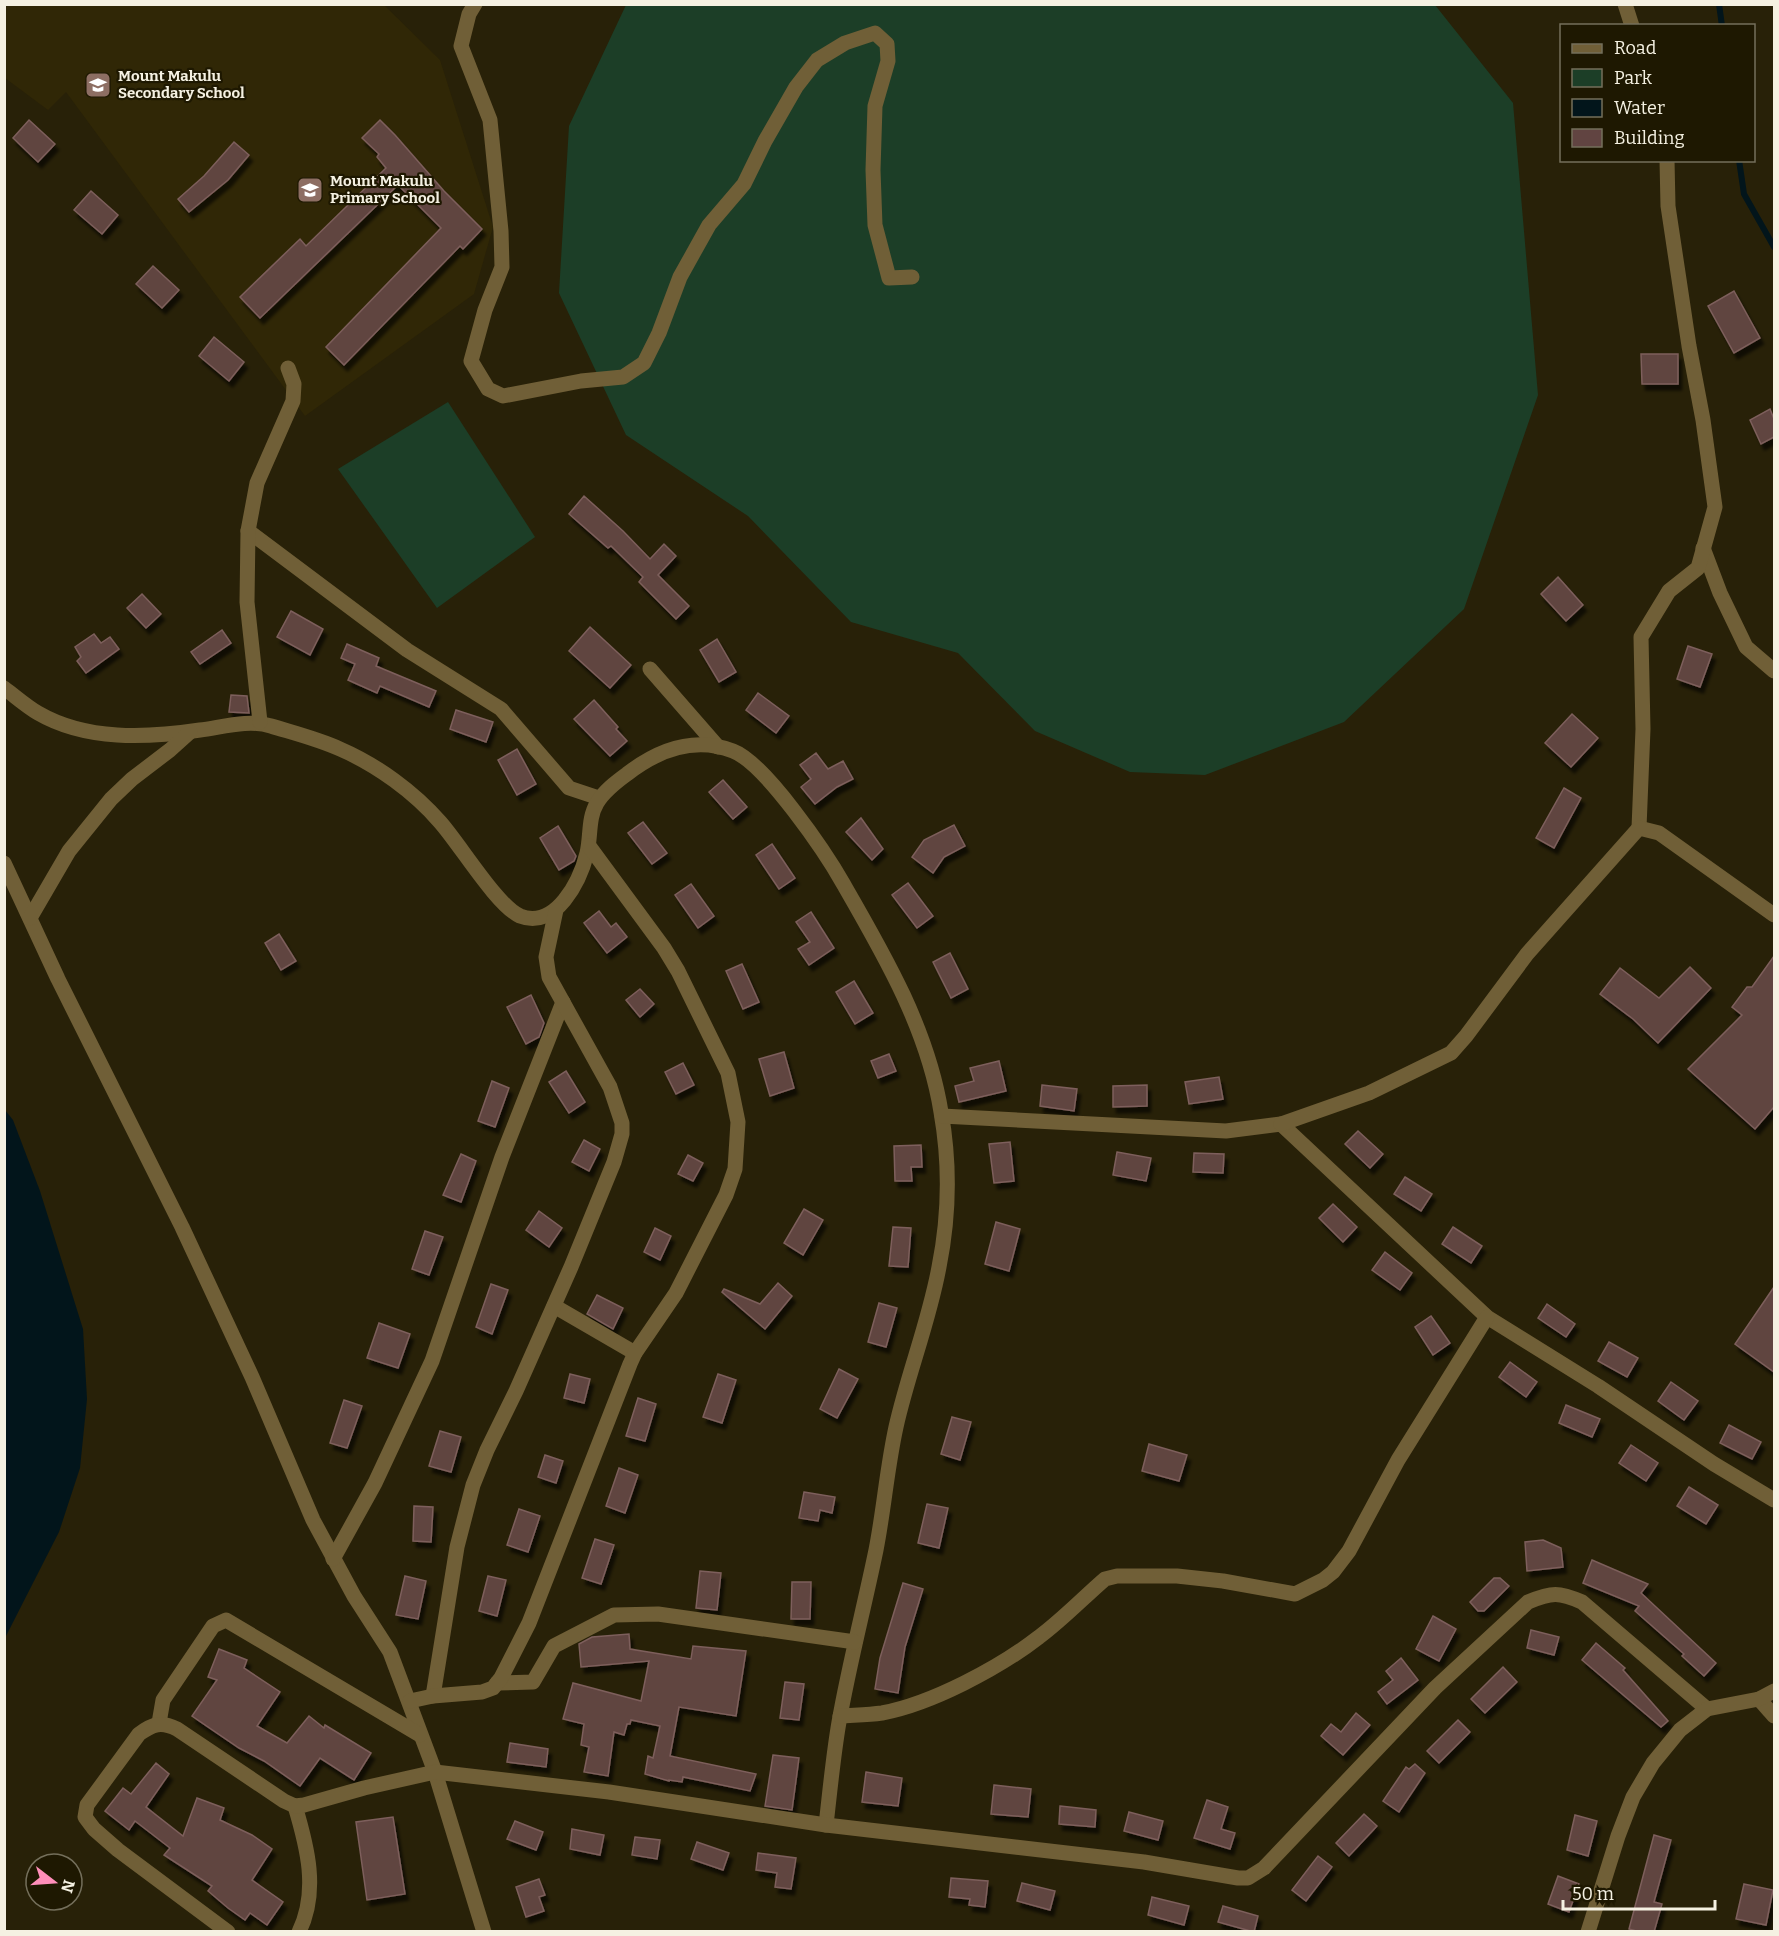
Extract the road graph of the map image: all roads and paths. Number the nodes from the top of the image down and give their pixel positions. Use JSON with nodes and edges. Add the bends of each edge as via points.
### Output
{"nodes":[{"id":1,"x":475,"y":4,"type":"edge"},
{"id":2,"x":1625,"y":4,"type":"edge"},
{"id":3,"x":1631,"y":24,"type":"edge"},
{"id":4,"x":1667,"y":162,"type":"edge"},
{"id":5,"x":912,"y":277,"type":"dead end"},
{"id":6,"x":288,"y":368,"type":"dead end"},
{"id":7,"x":248,"y":531,"type":"junction"},
{"id":8,"x":1703,"y":548,"type":"junction"},
{"id":9,"x":650,"y":669,"type":"dead end"},
{"id":10,"x":1774,"y":671,"type":"edge"},
{"id":11,"x":4,"y":688,"type":"edge"},
{"id":12,"x":260,"y":722,"type":"junction"},
{"id":13,"x":189,"y":732,"type":"junction"},
{"id":14,"x":718,"y":747,"type":"junction"},
{"id":15,"x":599,"y":798,"type":"junction"},
{"id":16,"x":1639,"y":828,"type":"junction"},
{"id":17,"x":589,"y":846,"type":"junction"},
{"id":18,"x":600,"y":861,"type":"junction"},
{"id":19,"x":4,"y":863,"type":"edge"},
{"id":20,"x":584,"y":864,"type":"junction"},
{"id":21,"x":556,"y":910,"type":"junction"},
{"id":22,"x":1774,"y":915,"type":"edge"},
{"id":23,"x":30,"y":918,"type":"junction"},
{"id":24,"x":528,"y":918,"type":"junction"},
{"id":25,"x":548,"y":943,"type":"junction"},
{"id":26,"x":563,"y":1002,"type":"junction"},
{"id":27,"x":942,"y":1116,"type":"junction"},
{"id":28,"x":1281,"y":1124,"type":"junction"},
{"id":29,"x":554,"y":1306,"type":"junction"},
{"id":30,"x":1487,"y":1317,"type":"junction"},
{"id":31,"x":635,"y":1353,"type":"junction"},
{"id":32,"x":1774,"y":1500,"type":"edge"},
{"id":33,"x":333,"y":1559,"type":"junction"},
{"id":34,"x":855,"y":1642,"type":"junction"},
{"id":35,"x":497,"y":1683,"type":"junction"},
{"id":36,"x":1774,"y":1691,"type":"edge"},
{"id":37,"x":434,"y":1696,"type":"junction"},
{"id":38,"x":1759,"y":1699,"type":"junction"},
{"id":39,"x":410,"y":1701,"type":"junction"},
{"id":40,"x":1707,"y":1709,"type":"junction"},
{"id":41,"x":840,"y":1716,"type":"junction"},
{"id":42,"x":1774,"y":1716,"type":"edge"},
{"id":43,"x":159,"y":1723,"type":"junction"},
{"id":44,"x":420,"y":1735,"type":"junction"},
{"id":45,"x":435,"y":1772,"type":"junction"},
{"id":46,"x":295,"y":1806,"type":"junction"},
{"id":47,"x":826,"y":1825,"type":"junction"},
{"id":48,"x":228,"y":1932,"type":"edge"},
{"id":49,"x":299,"y":1932,"type":"edge"},
{"id":50,"x":484,"y":1932,"type":"edge"},
{"id":51,"x":1588,"y":1932,"type":"edge"}],
"edges":[{"from":1,"to":5,"type":"street","via":[[461,46],[490,120],[501,231],[502,267],[471,361],[488,389],[503,396],[623,377],[644,363],[680,277],[709,225],[744,184],[796,87],[818,60],[845,43],[875,33],[887,44],[888,61],[875,106],[875,225],[889,278]]},
{"from":2,"to":3,"type":"street"},
{"from":4,"to":8,"type":"street","via":[[1668,206],[1715,507]]},
{"from":6,"to":7,"type":"street","via":[[294,384],[293,401],[257,483]]},
{"from":7,"to":12,"type":"street","via":[[247,602]]},
{"from":7,"to":15,"type":"street","via":[[407,650],[501,709],[569,788]]},
{"from":8,"to":10,"type":"street","via":[[1746,647]]},
{"from":8,"to":16,"type":"street","via":[[1698,568],[1670,591],[1641,637]]},
{"from":9,"to":14,"type":"street"},
{"from":11,"to":13,"type":"street","via":[[57,722],[90,731],[125,736]]},
{"from":12,"to":13,"type":"street"},
{"from":12,"to":24,"type":"street","via":[[340,748],[380,771],[436,817],[509,909]]},
{"from":13,"to":23,"type":"street","via":[[111,799],[69,851]]},
{"from":14,"to":15,"type":"street","via":[[693,744],[672,748],[632,770]]},
{"from":14,"to":27,"type":"street","via":[[750,760],[831,862],[915,1021],[933,1070]]},
{"from":15,"to":17,"type":"street","via":[[592,813]]},
{"from":16,"to":22,"type":"street","via":[[1659,832]]},
{"from":16,"to":28,"type":"street","via":[[1527,954],[1451,1053],[1369,1093]]},
{"from":17,"to":18,"type":"street"},
{"from":17,"to":20,"type":"street"},
{"from":18,"to":20,"type":"street"},
{"from":18,"to":31,"type":"street","via":[[678,971],[728,1072],[738,1122],[735,1169],[726,1195],[676,1293]]},
{"from":19,"to":23,"type":"street"},
{"from":20,"to":21,"type":"street"},
{"from":21,"to":24,"type":"street","via":[[546,916]]},
{"from":21,"to":25,"type":"street"},
{"from":23,"to":33,"type":"street","via":[[182,1227]]},
{"from":24,"to":25,"type":"street"},
{"from":25,"to":26,"type":"street","via":[[546,968]]},
{"from":26,"to":29,"type":"street","via":[[610,1087],[622,1134],[615,1162]]},
{"from":26,"to":33,"type":"street","via":[[502,1157],[432,1361],[375,1483]]},
{"from":27,"to":28,"type":"street","via":[[1226,1131]]},
{"from":27,"to":34,"type":"street","via":[[947,1195],[939,1270],[895,1431],[877,1547]]},
{"from":28,"to":30,"type":"street"},
{"from":29,"to":31,"type":"street"},
{"from":29,"to":37,"type":"street","via":[[473,1485],[457,1547]]},
{"from":30,"to":32,"type":"street"},
{"from":30,"to":41,"type":"street","via":[[1398,1460],[1349,1551],[1323,1580],[1295,1594],[1177,1576],[1105,1579],[1038,1638],[958,1685],[907,1707]]},
{"from":31,"to":35,"type":"street","via":[[529,1623]]},
{"from":33,"to":39,"type":"street","via":[[390,1652]]},
{"from":34,"to":35,"type":"street","via":[[658,1614],[614,1615],[554,1646],[533,1682]]},
{"from":34,"to":41,"type":"street"},
{"from":35,"to":37,"type":"street","via":[[482,1692]]},
{"from":36,"to":38,"type":"street"},
{"from":37,"to":39,"type":"street"},
{"from":38,"to":40,"type":"street"},
{"from":38,"to":42,"type":"street"},
{"from":39,"to":44,"type":"street"},
{"from":40,"to":47,"type":"street","via":[[1582,1602],[1564,1594],[1546,1595],[1528,1602],[1436,1688],[1264,1868],[1248,1878]]},
{"from":40,"to":51,"type":"street","via":[[1680,1730],[1653,1763],[1633,1797]]},
{"from":41,"to":47,"type":"street"},
{"from":43,"to":44,"type":"street","via":[[164,1700],[213,1626],[226,1620]]},
{"from":43,"to":46,"type":"street","via":[[177,1729]]},
{"from":43,"to":48,"type":"street","via":[[139,1734],[87,1805],[86,1817],[118,1850]]},
{"from":44,"to":45,"type":"street"},
{"from":45,"to":46,"type":"street"},
{"from":45,"to":47,"type":"street","via":[[609,1792]]},
{"from":45,"to":50,"type":"street"},
{"from":46,"to":49,"type":"street","via":[[304,1836],[310,1891],[307,1916]]}]}
